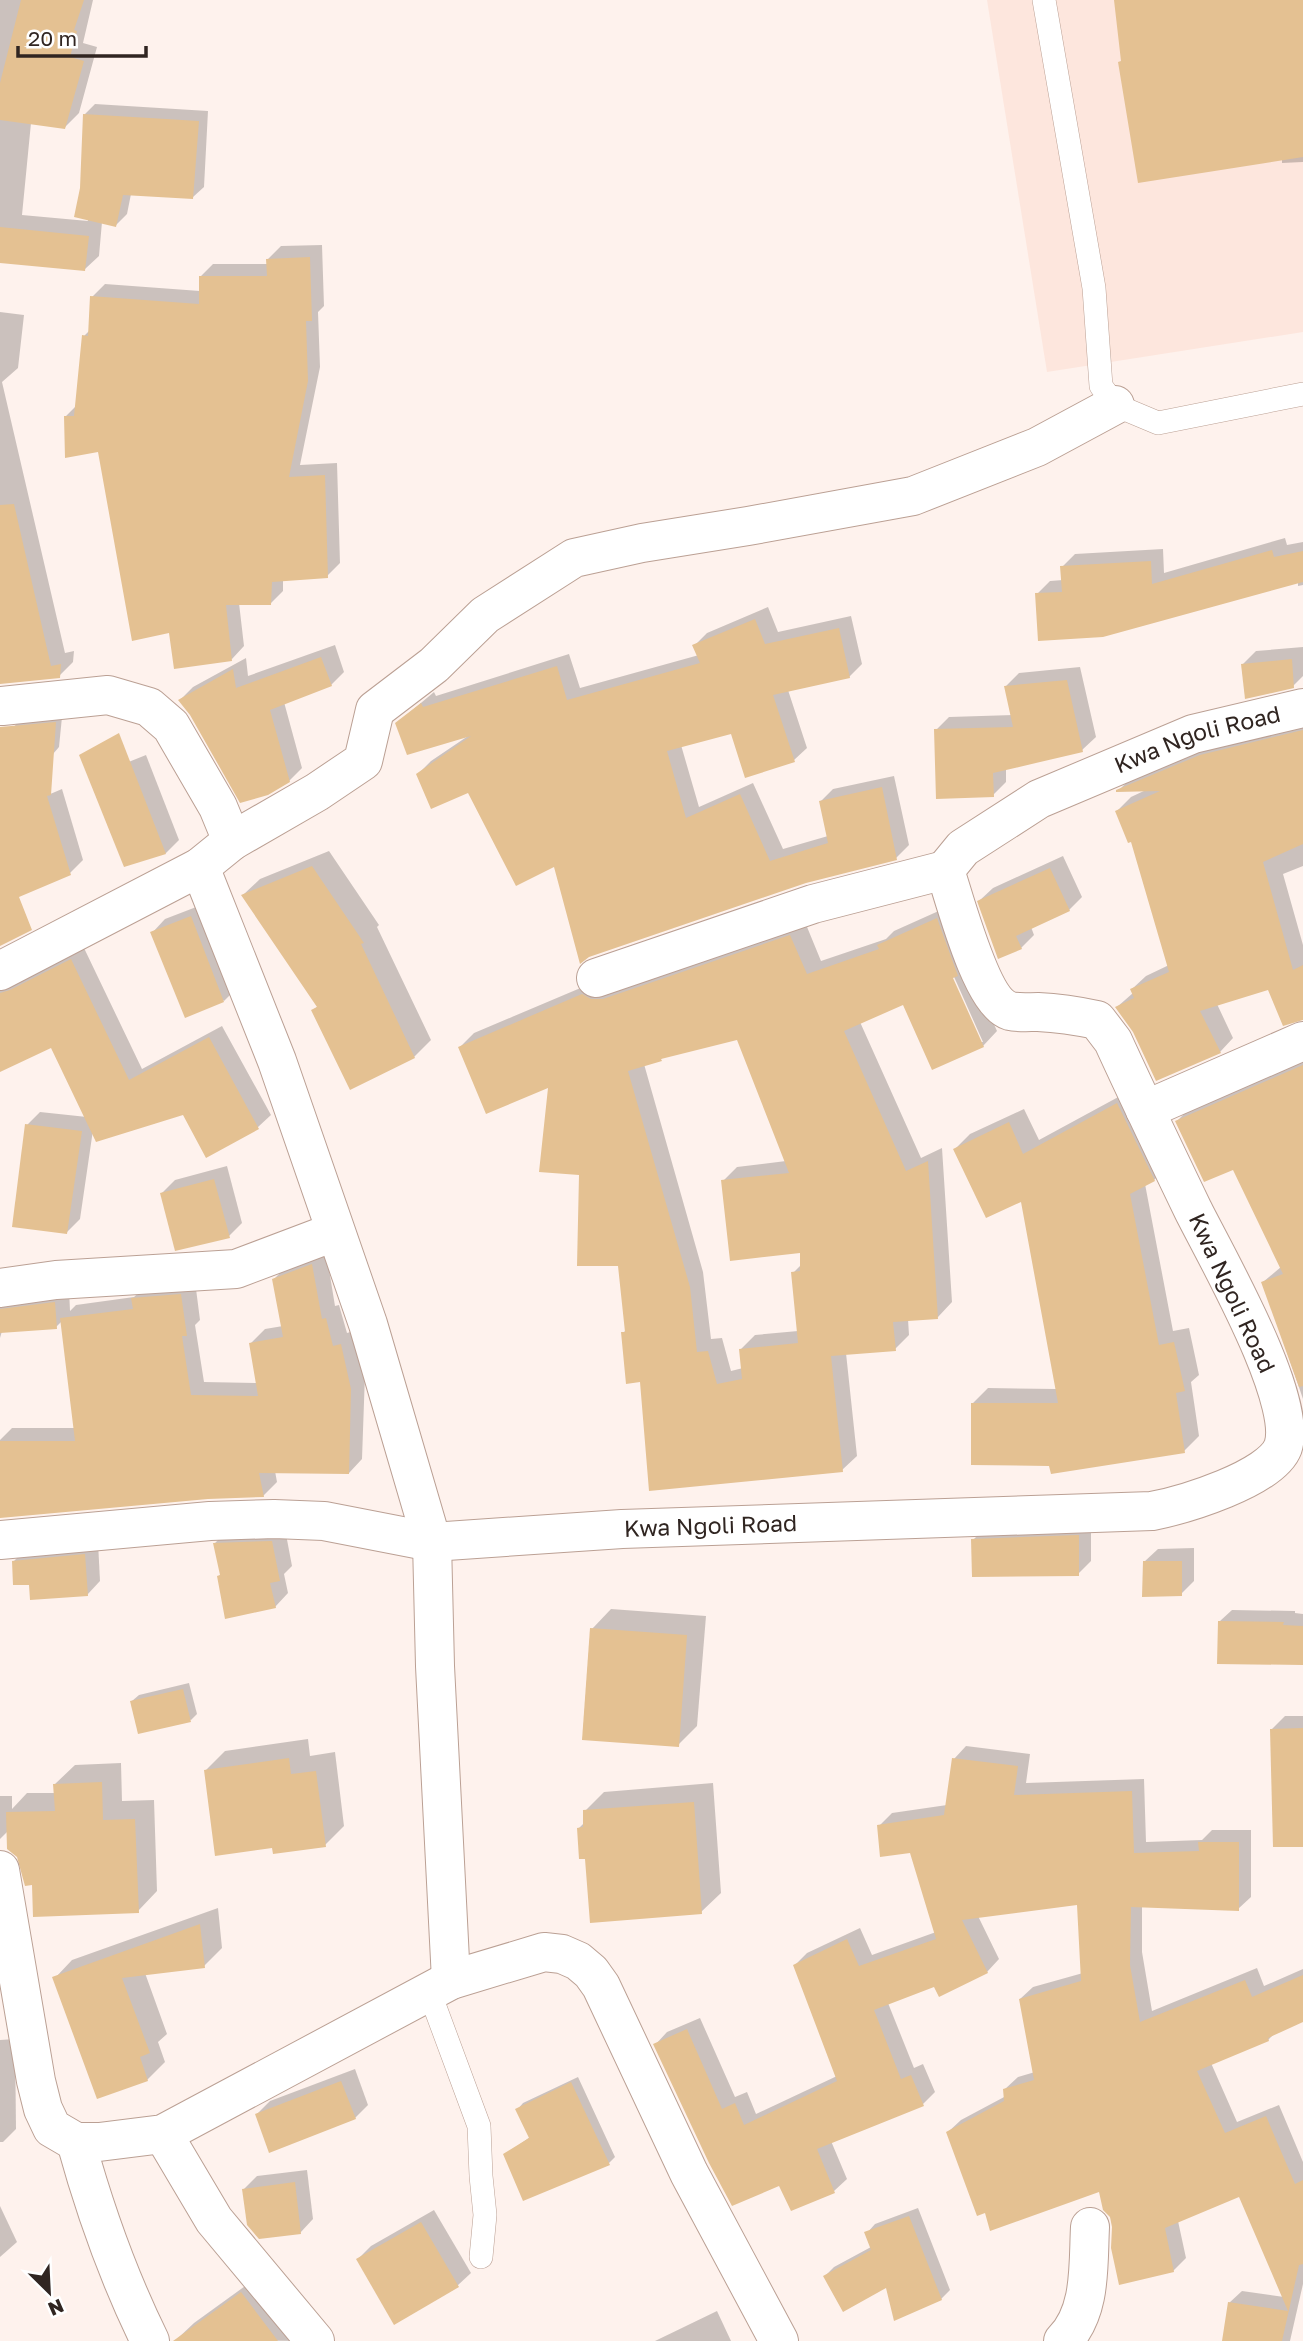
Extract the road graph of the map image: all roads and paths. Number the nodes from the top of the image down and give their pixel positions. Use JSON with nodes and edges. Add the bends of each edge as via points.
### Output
{"nodes":[{"id":1,"x":1044,"y":0,"type":"edge"},
{"id":2,"x":1303,"y":394,"type":"edge"},
{"id":3,"x":1115,"y":405,"type":"junction"},
{"id":4,"x":2,"y":706,"type":"dead end"},
{"id":5,"x":1303,"y":708,"type":"edge"},
{"id":6,"x":232,"y":841,"type":"junction"},
{"id":7,"x":200,"y":867,"type":"junction"},
{"id":8,"x":945,"y":870,"type":"junction"},
{"id":9,"x":0,"y":971,"type":"edge"},
{"id":10,"x":596,"y":978,"type":"dead end"},
{"id":11,"x":1303,"y":1041,"type":"edge"},
{"id":12,"x":1145,"y":1110,"type":"junction"},
{"id":13,"x":334,"y":1231,"type":"junction"},
{"id":14,"x":0,"y":1289,"type":"edge"},
{"id":15,"x":0,"y":1540,"type":"edge"},
{"id":16,"x":432,"y":1542,"type":"junction"},
{"id":17,"x":0,"y":1870,"type":"edge"},
{"id":18,"x":440,"y":1986,"type":"junction"},
{"id":19,"x":163,"y":2134,"type":"junction"},
{"id":20,"x":76,"y":2143,"type":"junction"},
{"id":21,"x":1090,"y":2227,"type":"dead end"},
{"id":22,"x":481,"y":2258,"type":"dead end"},
{"id":23,"x":150,"y":2341,"type":"edge"},
{"id":24,"x":315,"y":2341,"type":"edge"},
{"id":25,"x":779,"y":2341,"type":"edge"},
{"id":26,"x":1063,"y":2341,"type":"edge"}],
"edges":[{"from":1,"to":3,"type":"lane","via":[[1094,288],[1101,386]]},
{"from":2,"to":3,"type":"lane","via":[[1158,423]]},
{"from":3,"to":6,"type":"street","via":[[1037,447],[913,496],[574,558],[485,615],[434,665],[375,710],[363,761]]},
{"from":4,"to":6,"type":"street","via":[[108,695],[149,707],[171,726],[218,807]]},
{"from":5,"to":8,"type":"street","name":"Kwa Ngoli Road","via":[[1193,734],[1039,799],[963,848]]},
{"from":6,"to":7,"type":"street"},
{"from":7,"to":9,"type":"street"},
{"from":7,"to":13,"type":"street","via":[[277,1061]]},
{"from":8,"to":10,"type":"street","via":[[813,904]]},
{"from":8,"to":12,"type":"street","name":"Kwa Ngoli Road","via":[[988,991],[1011,1011],[1097,1020],[1113,1041]]},
{"from":11,"to":12,"type":"street"},
{"from":12,"to":16,"type":"street","name":"Kwa Ngoli Road","via":[[1257,1335],[1273,1380],[1284,1440],[1275,1458],[1259,1472],[1181,1506],[1152,1511],[621,1529]]},
{"from":13,"to":14,"type":"street","via":[[236,1269],[56,1280]]},
{"from":13,"to":16,"type":"street","via":[[376,1349]]},
{"from":15,"to":16,"type":"street","name":"Kwa Ngoli Road","via":[[274,1519],[324,1521]]},
{"from":16,"to":18,"type":"street"},
{"from":17,"to":20,"type":"street","via":[[43,2109],[52,2128]]},
{"from":18,"to":19,"type":"street"},
{"from":18,"to":22,"type":"lane","via":[[479,2126],[485,2215]]},
{"from":18,"to":25,"type":"street","via":[[544,1952],[562,1954],[591,1972]]},
{"from":19,"to":20,"type":"street"},
{"from":19,"to":24,"type":"street","via":[[214,2220]]},
{"from":20,"to":23,"type":"street","via":[[89,2191]]},
{"from":21,"to":26,"type":"street","via":[[1087,2288],[1078,2321]]}]}
